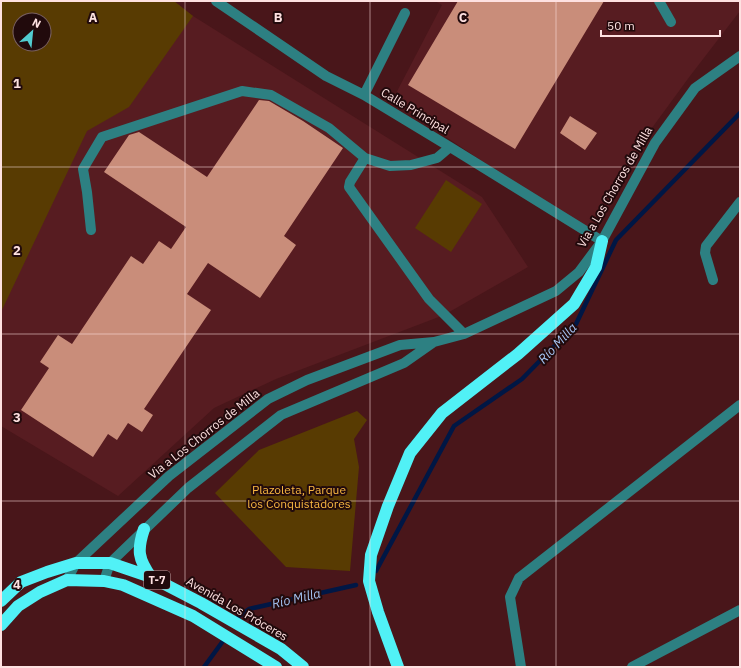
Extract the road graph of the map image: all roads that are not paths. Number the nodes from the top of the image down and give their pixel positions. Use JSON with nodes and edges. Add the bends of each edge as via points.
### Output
{"nodes":[{"id":1,"x":216,"y":1,"type":"edge"},
{"id":2,"x":659,"y":1,"type":"edge"},
{"id":3,"x":405,"y":13,"type":"dead end"},
{"id":4,"x":671,"y":22,"type":"dead end"},
{"id":5,"x":740,"y":56,"type":"edge"},
{"id":6,"x":364,"y":95,"type":"junction"},
{"id":7,"x":450,"y":147,"type":"junction"},
{"id":8,"x":365,"y":158,"type":"junction"},
{"id":9,"x":740,"y":202,"type":"edge"},
{"id":10,"x":91,"y":230,"type":"dead end"},
{"id":11,"x":602,"y":241,"type":"junction"},
{"id":12,"x":712,"y":280,"type":"dead end"},
{"id":13,"x":464,"y":334,"type":"junction"},
{"id":14,"x":434,"y":342,"type":"junction"},
{"id":15,"x":740,"y":404,"type":"edge"},
{"id":16,"x":144,"y":529,"type":"junction"},
{"id":17,"x":76,"y":563,"type":"junction"},
{"id":18,"x":110,"y":563,"type":"junction"},
{"id":19,"x":151,"y":577,"type":"junction"},
{"id":20,"x":67,"y":580,"type":"junction"},
{"id":21,"x":104,"y":581,"type":"junction"},
{"id":22,"x":1,"y":602,"type":"edge"},
{"id":23,"x":740,"y":610,"type":"edge"},
{"id":24,"x":1,"y":625,"type":"edge"},
{"id":25,"x":272,"y":666,"type":"edge"},
{"id":26,"x":303,"y":667,"type":"edge"},
{"id":27,"x":398,"y":667,"type":"edge"},
{"id":28,"x":521,"y":667,"type":"edge"},
{"id":29,"x":632,"y":667,"type":"edge"}],
"edges":[{"from":1,"to":6,"type":"street","name":"Calle Principal","via":[[326,76]]},
{"from":2,"to":4,"type":"street"},
{"from":3,"to":6,"type":"street"},
{"from":5,"to":11,"type":"street","name":"Via a Los Chorros de Milla","via":[[695,88],[655,143]]},
{"from":6,"to":7,"type":"street","name":"Calle Principal"},
{"from":7,"to":8,"type":"street","via":[[438,158],[412,165],[390,166]]},
{"from":7,"to":11,"type":"street","name":"Calle Principal"},
{"from":8,"to":10,"type":"street","via":[[329,128],[271,95],[242,92],[102,137],[83,169]]},
{"from":8,"to":13,"type":"street","via":[[349,187],[429,299]]},
{"from":9,"to":12,"type":"street","via":[[706,246],[705,253]]},
{"from":11,"to":13,"type":"street","name":"Via a Los Chorros de Milla","via":[[579,272],[556,291]]},
{"from":11,"to":27,"type":"highway","via":[[596,267],[574,304],[518,354],[442,413],[410,453],[371,555],[369,581]]},
{"from":13,"to":14,"type":"street","name":"Via a Los Chorros de Milla"},
{"from":14,"to":16,"type":"street","name":"Via a Los Chorros de Milla","via":[[404,363],[281,415],[188,488]]},
{"from":14,"to":17,"type":"street","name":"Via a Los Chorros de Milla","via":[[400,345],[307,380],[268,399],[170,476]]},
{"from":15,"to":28,"type":"street","via":[[519,578],[510,597]]},
{"from":16,"to":18,"type":"street","name":"Via a Los Chorros de Milla"},
{"from":16,"to":19,"type":"highway","via":[[139,554],[143,567]]},
{"from":17,"to":18,"type":"highway","name":"Avenida Los Próceres","number":"T-7"},
{"from":17,"to":20,"type":"street","name":"Via a Los Chorros de Milla"},
{"from":17,"to":22,"type":"highway","name":"Avenida Los Próceres","number":"T-7","via":[[21,582]]},
{"from":18,"to":19,"type":"highway","name":"Avenida Los Próceres","number":"T-7"},
{"from":18,"to":21,"type":"street","name":"Via a Los Chorros de Milla"},
{"from":19,"to":26,"type":"highway","name":"Avenida Los Próceres","number":"T-7","via":[[280,649]]},
{"from":20,"to":21,"type":"highway","number":"T-7"},
{"from":20,"to":24,"type":"highway","number":"T-7","via":[[40,592],[18,606]]},
{"from":21,"to":25,"type":"highway","number":"T-7","via":[[123,585],[193,616]]},
{"from":23,"to":29,"type":"street"}]}
